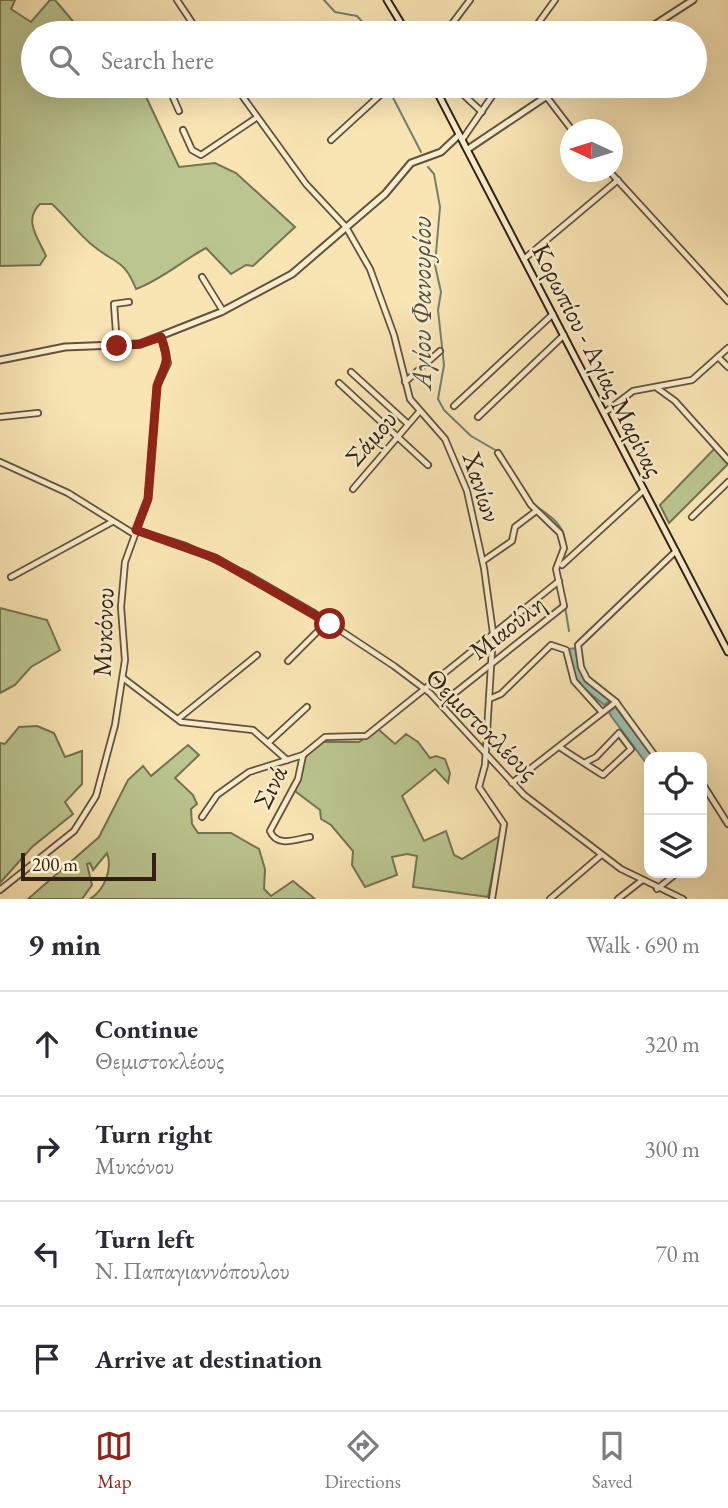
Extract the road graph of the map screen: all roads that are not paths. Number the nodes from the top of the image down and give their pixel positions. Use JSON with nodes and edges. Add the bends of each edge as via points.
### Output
{"nodes":[{"id":1,"x":177,"y":0,"type":"edge"},
{"id":2,"x":387,"y":0,"type":"edge"},
{"id":3,"x":470,"y":0,"type":"edge"},
{"id":4,"x":555,"y":0,"type":"edge"},
{"id":5,"x":693,"y":0,"type":"edge"},
{"id":6,"x":191,"y":21,"type":"edge"},
{"id":7,"x":400,"y":21,"type":"edge"},
{"id":8,"x":454,"y":21,"type":"edge"},
{"id":9,"x":540,"y":21,"type":"edge"},
{"id":10,"x":661,"y":21,"type":"edge"},
{"id":11,"x":173,"y":98,"type":"edge"},
{"id":12,"x":243,"y":98,"type":"edge"},
{"id":13,"x":375,"y":98,"type":"edge"},
{"id":14,"x":440,"y":98,"type":"edge"},
{"id":15,"x":467,"y":98,"type":"edge"},
{"id":16,"x":491,"y":98,"type":"edge"},
{"id":17,"x":543,"y":98,"type":"edge"},
{"id":18,"x":548,"y":98,"type":"edge"},
{"id":19,"x":179,"y":111,"type":"dead end"},
{"id":20,"x":482,"y":111,"type":"junction"},
{"id":21,"x":256,"y":118,"type":"junction"},
{"id":22,"x":564,"y":119,"type":"edge"},
{"id":23,"x":183,"y":130,"type":"dead end"},
{"id":24,"x":461,"y":138,"type":"junction"},
{"id":25,"x":331,"y":140,"type":"dead end"},
{"id":26,"x":468,"y":149,"type":"junction"},
{"id":27,"x":616,"y":182,"type":"edge"},
{"id":28,"x":620,"y":182,"type":"edge"},
{"id":29,"x":346,"y":227,"type":"junction"},
{"id":30,"x":524,"y":259,"type":"junction"},
{"id":31,"x":202,"y":277,"type":"dead end"},
{"id":32,"x":728,"y":301,"type":"edge"},
{"id":33,"x":129,"y":302,"type":"dead end"},
{"id":34,"x":223,"y":311,"type":"junction"},
{"id":35,"x":553,"y":314,"type":"junction"},
{"id":36,"x":564,"y":335,"type":"junction"},
{"id":37,"x":161,"y":337,"type":"junction"},
{"id":38,"x":117,"y":346,"type":"junction"},
{"id":39,"x":728,"y":348,"type":"edge"},
{"id":40,"x":440,"y":351,"type":"dead end"},
{"id":41,"x":718,"y":357,"type":"junction"},
{"id":42,"x":0,"y":360,"type":"edge"},
{"id":43,"x":728,"y":367,"type":"edge"},
{"id":44,"x":351,"y":372,"type":"dead end"},
{"id":45,"x":405,"y":382,"type":"junction"},
{"id":46,"x":339,"y":383,"type":"dead end"},
{"id":47,"x":656,"y":388,"type":"junction"},
{"id":48,"x":454,"y":405,"type":"dead end"},
{"id":49,"x":38,"y":412,"type":"dead end"},
{"id":50,"x":419,"y":412,"type":"junction"},
{"id":51,"x":604,"y":413,"type":"junction"},
{"id":52,"x":0,"y":417,"type":"edge"},
{"id":53,"x":478,"y":417,"type":"dead end"},
{"id":54,"x":408,"y":424,"type":"junction"},
{"id":55,"x":398,"y":435,"type":"junction"},
{"id":56,"x":498,"y":453,"type":"dead end"},
{"id":57,"x":728,"y":460,"type":"edge"},
{"id":58,"x":0,"y":462,"type":"edge"},
{"id":59,"x":428,"y":465,"type":"dead end"},
{"id":60,"x":728,"y":482,"type":"edge"},
{"id":61,"x":352,"y":489,"type":"dead end"},
{"id":62,"x":644,"y":490,"type":"junction"},
{"id":63,"x":536,"y":511,"type":"junction"},
{"id":64,"x":692,"y":517,"type":"dead end"},
{"id":65,"x":113,"y":522,"type":"junction"},
{"id":66,"x":135,"y":532,"type":"junction"},
{"id":67,"x":676,"y":551,"type":"junction"},
{"id":68,"x":483,"y":561,"type":"junction"},
{"id":69,"x":562,"y":565,"type":"dead end"},
{"id":70,"x":11,"y":577,"type":"dead end"},
{"id":71,"x":559,"y":581,"type":"junction"},
{"id":72,"x":327,"y":622,"type":"junction"},
{"id":73,"x":493,"y":633,"type":"junction"},
{"id":74,"x":728,"y":652,"type":"edge"},
{"id":75,"x":257,"y":654,"type":"dead end"},
{"id":76,"x":288,"y":661,"type":"dead end"},
{"id":77,"x":491,"y":664,"type":"junction"},
{"id":78,"x":123,"y":678,"type":"junction"},
{"id":79,"x":423,"y":688,"type":"junction"},
{"id":80,"x":489,"y":699,"type":"junction"},
{"id":81,"x":614,"y":703,"type":"junction"},
{"id":82,"x":441,"y":704,"type":"junction"},
{"id":83,"x":307,"y":707,"type":"dead end"},
{"id":84,"x":604,"y":710,"type":"junction"},
{"id":85,"x":188,"y":713,"type":"junction"},
{"id":86,"x":178,"y":719,"type":"junction"},
{"id":87,"x":187,"y":724,"type":"junction"},
{"id":88,"x":269,"y":742,"type":"junction"},
{"id":89,"x":561,"y":748,"type":"junction"},
{"id":90,"x":652,"y":752,"type":"edge"},
{"id":91,"x":486,"y":754,"type":"junction"},
{"id":92,"x":303,"y":755,"type":"junction"},
{"id":93,"x":287,"y":760,"type":"junction"},
{"id":94,"x":584,"y":763,"type":"junction"},
{"id":95,"x":512,"y":783,"type":"junction"},
{"id":96,"x":707,"y":791,"type":"edge"},
{"id":97,"x":202,"y":817,"type":"dead end"},
{"id":98,"x":728,"y":824,"type":"edge"},
{"id":99,"x":310,"y":837,"type":"dead end"},
{"id":100,"x":600,"y":856,"type":"junction"},
{"id":101,"x":671,"y":878,"type":"edge"},
{"id":102,"x":641,"y":881,"type":"junction"},
{"id":103,"x":657,"y":889,"type":"junction"},
{"id":104,"x":0,"y":890,"type":"edge"},
{"id":105,"x":492,"y":899,"type":"edge"},
{"id":106,"x":550,"y":899,"type":"edge"},
{"id":107,"x":618,"y":899,"type":"edge"},
{"id":108,"x":683,"y":899,"type":"edge"}],
"edges":[{"from":1,"to":6,"type":"street"},
{"from":2,"to":7,"type":"street"},
{"from":3,"to":8,"type":"street"},
{"from":4,"to":9,"type":"street"},
{"from":5,"to":10,"type":"street"},
{"from":11,"to":19,"type":"street"},
{"from":12,"to":21,"type":"street","name":"Χανίων"},
{"from":13,"to":25,"type":"street"},
{"from":14,"to":24,"type":"street","name":"Κορωπίου - Αγίας Μαρίνας"},
{"from":15,"to":20,"type":"street"},
{"from":16,"to":20,"type":"street"},
{"from":17,"to":26,"type":"street"},
{"from":18,"to":22,"type":"street"},
{"from":20,"to":24,"type":"street"},
{"from":21,"to":23,"type":"street","via":[[201,155],[192,150]]},
{"from":21,"to":29,"type":"street","name":"Χανίων"},
{"from":24,"to":26,"type":"street","name":"Κορωπίου - Αγίας Μαρίνας"},
{"from":24,"to":29,"type":"street","via":[[411,163],[385,194]]},
{"from":26,"to":30,"type":"street","name":"Κορωπίου - Αγίας Μαρίνας"},
{"from":27,"to":30,"type":"street"},
{"from":28,"to":32,"type":"street"},
{"from":29,"to":34,"type":"street","via":[[292,274]]},
{"from":29,"to":45,"type":"street","name":"Χανίων","via":[[376,282]]},
{"from":30,"to":35,"type":"street","name":"Κορωπίου - Αγίας Μαρίνας"},
{"from":31,"to":34,"type":"street"},
{"from":33,"to":38,"type":"street","via":[[114,304]]},
{"from":34,"to":37,"type":"street"},
{"from":35,"to":36,"type":"street","name":"Κορωπίου - Αγίας Μαρίνας"},
{"from":35,"to":48,"type":"street"},
{"from":36,"to":51,"type":"street","name":"Κορωπίου - Αγίας Μαρίνας"},
{"from":36,"to":53,"type":"street"},
{"from":37,"to":38,"type":"street"},
{"from":37,"to":66,"type":"street","name":"Μυκόνου","via":[[168,363],[158,382],[148,499]]},
{"from":38,"to":42,"type":"street","via":[[65,347]]},
{"from":39,"to":41,"type":"street"},
{"from":40,"to":45,"type":"street"},
{"from":41,"to":43,"type":"street"},
{"from":41,"to":47,"type":"street","via":[[692,380]]},
{"from":44,"to":54,"type":"street"},
{"from":45,"to":50,"type":"street","name":"Χανίων"},
{"from":46,"to":55,"type":"street"},
{"from":47,"to":51,"type":"street","via":[[633,391]]},
{"from":47,"to":57,"type":"street","via":[[675,401]]},
{"from":49,"to":52,"type":"street"},
{"from":50,"to":54,"type":"street","name":"Σάμου"},
{"from":50,"to":68,"type":"street","name":"Χανίων","via":[[445,439],[453,455],[467,491]]},
{"from":51,"to":62,"type":"street","name":"Κορωπίου - Αγίας Μαρίνας"},
{"from":54,"to":55,"type":"street","name":"Σάμου"},
{"from":55,"to":59,"type":"street"},
{"from":55,"to":61,"type":"street","name":"Σάμου"},
{"from":56,"to":63,"type":"street"},
{"from":58,"to":65,"type":"street","name":"Θεμιστοκλέους","via":[[68,493]]},
{"from":60,"to":64,"type":"street"},
{"from":62,"to":67,"type":"street","name":"Κορωπίου - Αγίας Μαρίνας"},
{"from":62,"to":69,"type":"street"},
{"from":63,"to":68,"type":"street","via":[[515,527],[513,541]]},
{"from":63,"to":71,"type":"street","via":[[555,526],[563,540],[556,565]]},
{"from":65,"to":66,"type":"street","name":"Θεμιστοκλέους"},
{"from":65,"to":70,"type":"street"},
{"from":66,"to":72,"type":"street","name":"Θεμιστοκλέους","via":[[215,558]]},
{"from":66,"to":78,"type":"street","name":"Μυκόνου","via":[[121,597],[126,645]]},
{"from":67,"to":74,"type":"street","name":"Κορωπίου - Αγίας Μαρίνας"},
{"from":67,"to":81,"type":"street","via":[[578,645],[587,679]]},
{"from":68,"to":73,"type":"street","name":"Χανίων"},
{"from":71,"to":73,"type":"street"},
{"from":71,"to":77,"type":"street","name":"Μιαούλη","via":[[564,606]]},
{"from":72,"to":76,"type":"street"},
{"from":72,"to":79,"type":"street","name":"Θεμιστοκλέους"},
{"from":73,"to":77,"type":"street","name":"Χανίων"},
{"from":73,"to":79,"type":"street"},
{"from":75,"to":85,"type":"street"},
{"from":77,"to":80,"type":"street","name":"Χανίων"},
{"from":77,"to":82,"type":"street","name":"Μιαούλη"},
{"from":78,"to":86,"type":"street"},
{"from":78,"to":104,"type":"street","name":"Μυκόνου","via":[[93,804],[65,840]]},
{"from":79,"to":82,"type":"street","name":"Θεμιστοκλέους"},
{"from":79,"to":92,"type":"street","via":[[366,736],[325,737]]},
{"from":80,"to":84,"type":"street","via":[[501,694],[549,646],[566,650],[573,681]]},
{"from":80,"to":91,"type":"street","name":"Χανίων"},
{"from":81,"to":84,"type":"street"},
{"from":81,"to":90,"type":"street"},
{"from":82,"to":91,"type":"street","name":"Θεμιστοκλέους"},
{"from":83,"to":88,"type":"street"},
{"from":84,"to":89,"type":"street"},
{"from":85,"to":86,"type":"street"},
{"from":85,"to":87,"type":"street"},
{"from":86,"to":87,"type":"street"},
{"from":87,"to":88,"type":"street","via":[[244,728]]},
{"from":88,"to":93,"type":"street"},
{"from":89,"to":94,"type":"street"},
{"from":89,"to":95,"type":"street"},
{"from":91,"to":95,"type":"street","name":"Θεμιστοκλέους"},
{"from":91,"to":105,"type":"street","name":"Χανίων","via":[[479,787],[504,824]]},
{"from":92,"to":93,"type":"street"},
{"from":92,"to":99,"type":"street","name":"Σινά","via":[[298,779],[270,831],[282,842]]},
{"from":93,"to":97,"type":"street","via":[[262,766],[233,782]]},
{"from":94,"to":94,"type":"street","via":[[604,775],[631,749],[619,733]]},
{"from":95,"to":100,"type":"street","name":"Θεμιστοκλέους"},
{"from":96,"to":98,"type":"street"},
{"from":100,"to":102,"type":"street","name":"Θεμιστοκλέους"},
{"from":100,"to":106,"type":"street"},
{"from":101,"to":103,"type":"street"},
{"from":102,"to":103,"type":"street","name":"Θεμιστοκλέους"},
{"from":102,"to":107,"type":"street"},
{"from":103,"to":108,"type":"street","name":"Θεμιστοκλέους"}]}
